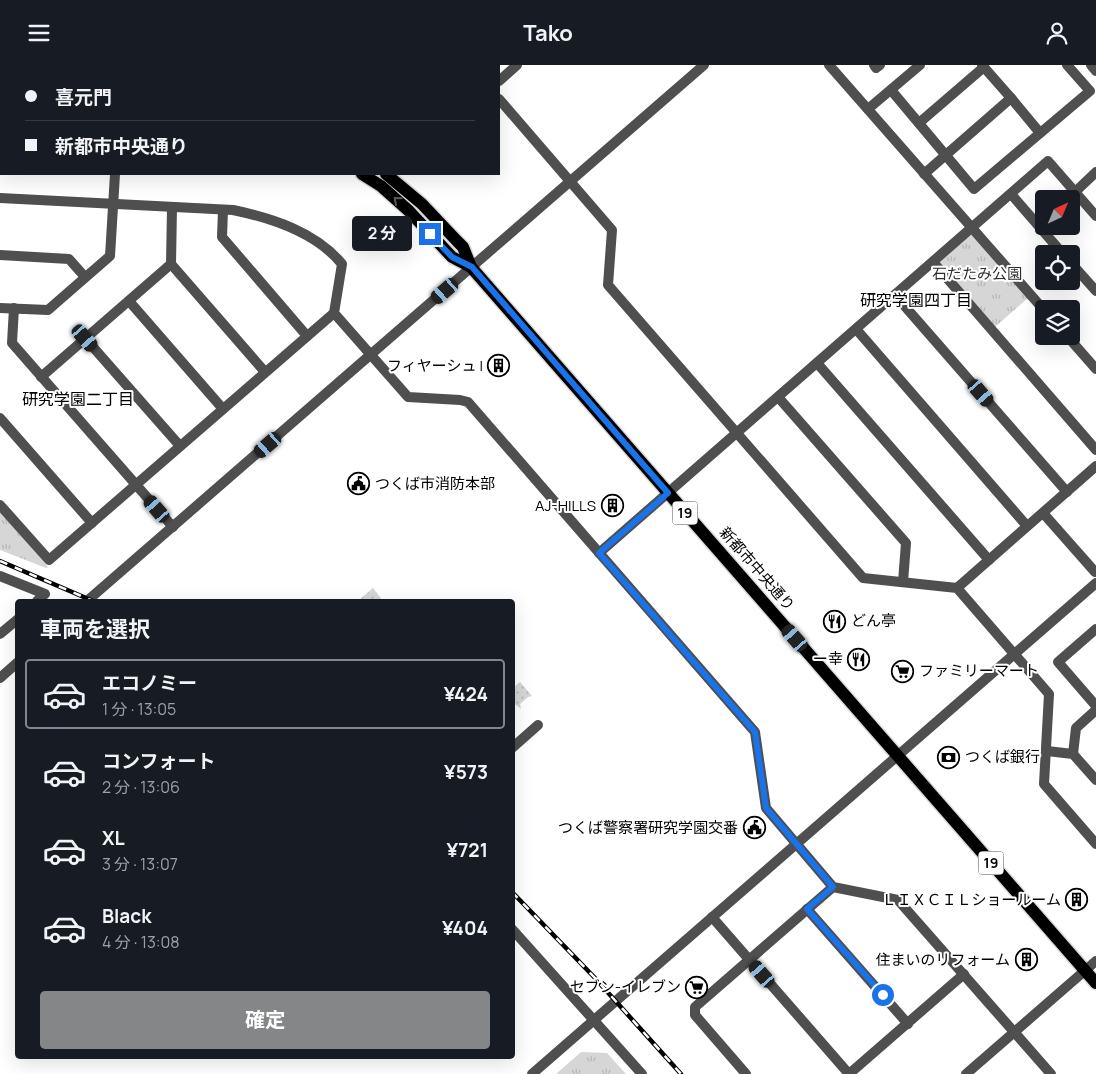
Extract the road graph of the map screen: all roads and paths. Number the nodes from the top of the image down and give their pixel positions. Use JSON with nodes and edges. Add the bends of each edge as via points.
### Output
{"nodes":[{"id":1,"x":517,"y":65,"type":"edge"},
{"id":2,"x":704,"y":65,"type":"edge"},
{"id":3,"x":829,"y":65,"type":"edge"},
{"id":4,"x":874,"y":65,"type":"edge"},
{"id":5,"x":880,"y":65,"type":"edge"},
{"id":6,"x":920,"y":65,"type":"edge"},
{"id":7,"x":1068,"y":65,"type":"edge"},
{"id":8,"x":1091,"y":65,"type":"edge"},
{"id":9,"x":983,"y":66,"type":"edge"},
{"id":10,"x":1096,"y":71,"type":"edge"},
{"id":11,"x":500,"y":80,"type":"edge"},
{"id":12,"x":891,"y":90,"type":"junction"},
{"id":13,"x":1011,"y":98,"type":"junction"},
{"id":14,"x":501,"y":105,"type":"edge"},
{"id":15,"x":868,"y":109,"type":"junction"},
{"id":16,"x":918,"y":123,"type":"junction"},
{"id":17,"x":1040,"y":133,"type":"junction"},
{"id":18,"x":946,"y":155,"type":"junction"},
{"id":19,"x":1096,"y":173,"type":"edge"},
{"id":20,"x":924,"y":174,"type":"junction"},
{"id":21,"x":115,"y":175,"type":"edge"},
{"id":22,"x":364,"y":175,"type":"edge"},
{"id":23,"x":387,"y":175,"type":"edge"},
{"id":24,"x":570,"y":181,"type":"junction"},
{"id":25,"x":1073,"y":190,"type":"edge"},
{"id":26,"x":1077,"y":190,"type":"edge"},
{"id":27,"x":1011,"y":194,"type":"junction"},
{"id":28,"x":0,"y":198,"type":"edge"},
{"id":29,"x":1080,"y":198,"type":"edge"},
{"id":30,"x":112,"y":204,"type":"junction"},
{"id":31,"x":172,"y":207,"type":"junction"},
{"id":32,"x":223,"y":209,"type":"junction"},
{"id":33,"x":1096,"y":216,"type":"edge"},
{"id":34,"x":972,"y":228,"type":"junction"},
{"id":35,"x":1055,"y":245,"type":"edge"},
{"id":36,"x":0,"y":255,"type":"edge"},
{"id":37,"x":933,"y":262,"type":"junction"},
{"id":38,"x":171,"y":264,"type":"junction"},
{"id":39,"x":472,"y":267,"type":"junction"},
{"id":40,"x":1080,"y":273,"type":"edge"},
{"id":41,"x":85,"y":277,"type":"junction"},
{"id":42,"x":1096,"y":291,"type":"edge"},
{"id":43,"x":895,"y":295,"type":"junction"},
{"id":44,"x":1035,"y":300,"type":"edge"},
{"id":45,"x":129,"y":301,"type":"junction"},
{"id":46,"x":0,"y":307,"type":"edge"},
{"id":47,"x":14,"y":308,"type":"junction"},
{"id":48,"x":334,"y":313,"type":"junction"},
{"id":49,"x":856,"y":329,"type":"junction"},
{"id":50,"x":307,"y":335,"type":"junction"},
{"id":51,"x":85,"y":338,"type":"junction"},
{"id":52,"x":1075,"y":345,"type":"edge"},
{"id":53,"x":371,"y":356,"type":"junction"},
{"id":54,"x":817,"y":363,"type":"junction"},
{"id":55,"x":1096,"y":369,"type":"edge"},
{"id":56,"x":266,"y":372,"type":"junction"},
{"id":57,"x":41,"y":377,"type":"junction"},
{"id":58,"x":778,"y":397,"type":"junction"},
{"id":59,"x":223,"y":409,"type":"junction"},
{"id":60,"x":0,"y":418,"type":"edge"},
{"id":61,"x":737,"y":433,"type":"junction"},
{"id":62,"x":180,"y":446,"type":"junction"},
{"id":63,"x":1096,"y":450,"type":"edge"},
{"id":64,"x":1096,"y":466,"type":"edge"},
{"id":65,"x":135,"y":485,"type":"junction"},
{"id":66,"x":1067,"y":492,"type":"junction"},
{"id":67,"x":668,"y":493,"type":"junction"},
{"id":68,"x":0,"y":505,"type":"edge"},
{"id":69,"x":1043,"y":513,"type":"junction"},
{"id":70,"x":92,"y":523,"type":"junction"},
{"id":71,"x":1027,"y":526,"type":"junction"},
{"id":72,"x":173,"y":527,"type":"junction"},
{"id":73,"x":599,"y":553,"type":"junction"},
{"id":74,"x":989,"y":560,"type":"junction"},
{"id":75,"x":1096,"y":572,"type":"edge"},
{"id":76,"x":1,"y":578,"type":"edge"},
{"id":77,"x":902,"y":582,"type":"junction"},
{"id":78,"x":1096,"y":583,"type":"edge"},
{"id":79,"x":957,"y":588,"type":"junction"},
{"id":80,"x":39,"y":599,"type":"edge"},
{"id":81,"x":89,"y":599,"type":"edge"},
{"id":82,"x":15,"y":622,"type":"edge"},
{"id":83,"x":1095,"y":630,"type":"edge"},
{"id":84,"x":0,"y":634,"type":"edge"},
{"id":85,"x":1014,"y":654,"type":"junction"},
{"id":86,"x":15,"y":665,"type":"edge"},
{"id":87,"x":0,"y":678,"type":"edge"},
{"id":88,"x":1096,"y":706,"type":"edge"},
{"id":89,"x":1096,"y":710,"type":"edge"},
{"id":90,"x":538,"y":725,"type":"dead end"},
{"id":91,"x":515,"y":745,"type":"edge"},
{"id":92,"x":1047,"y":751,"type":"junction"},
{"id":93,"x":1074,"y":754,"type":"junction"},
{"id":94,"x":898,"y":756,"type":"junction"},
{"id":95,"x":1096,"y":780,"type":"edge"},
{"id":96,"x":797,"y":843,"type":"junction"},
{"id":97,"x":1096,"y":843,"type":"edge"},
{"id":98,"x":833,"y":887,"type":"junction"},
{"id":99,"x":807,"y":909,"type":"junction"},
{"id":100,"x":712,"y":917,"type":"junction"},
{"id":101,"x":515,"y":932,"type":"edge"},
{"id":102,"x":750,"y":960,"type":"junction"},
{"id":103,"x":1096,"y":961,"type":"edge"},
{"id":104,"x":1085,"y":971,"type":"junction"},
{"id":105,"x":964,"y":975,"type":"junction"},
{"id":106,"x":1096,"y":983,"type":"edge"},
{"id":107,"x":594,"y":1021,"type":"junction"},
{"id":108,"x":908,"y":1023,"type":"junction"},
{"id":109,"x":1015,"y":1032,"type":"junction"},
{"id":110,"x":532,"y":1074,"type":"edge"},
{"id":111,"x":642,"y":1074,"type":"edge"},
{"id":112,"x":746,"y":1074,"type":"edge"},
{"id":113,"x":849,"y":1074,"type":"edge"},
{"id":114,"x":966,"y":1074,"type":"edge"},
{"id":115,"x":1051,"y":1074,"type":"edge"}],
"edges":[{"from":1,"to":11,"type":"street"},
{"from":2,"to":24,"type":"street"},
{"from":3,"to":15,"type":"street"},
{"from":4,"to":5,"type":"street","via":[[876,68]]},
{"from":6,"to":12,"type":"street"},
{"from":7,"to":17,"type":"street","via":[[1090,91]]},
{"from":8,"to":10,"type":"street"},
{"from":9,"to":13,"type":"street"},
{"from":9,"to":16,"type":"street"},
{"from":12,"to":15,"type":"street"},
{"from":12,"to":16,"type":"street"},
{"from":13,"to":17,"type":"street"},
{"from":13,"to":18,"type":"street"},
{"from":14,"to":24,"type":"street"},
{"from":15,"to":20,"type":"street"},
{"from":16,"to":18,"type":"street"},
{"from":17,"to":18,"type":"street","via":[[974,189]]},
{"from":18,"to":20,"type":"street"},
{"from":19,"to":26,"type":"street"},
{"from":20,"to":34,"type":"street"},
{"from":21,"to":30,"type":"street"},
{"from":39,"to":22,"type":"main road","name":"新都市中央通り","number":"19","one_way":true,"via":[[452,257],[409,211]]},
{"from":23,"to":39,"type":"main road","name":"新都市中央通り","number":"19","via":[[422,204],[463,247]]},
{"from":24,"to":39,"type":"street"},
{"from":24,"to":61,"type":"street","via":[[612,230],[608,285]]},
{"from":25,"to":27,"type":"street","via":[[1048,161]]},
{"from":27,"to":34,"type":"street"},
{"from":27,"to":35,"type":"street"},
{"from":28,"to":30,"type":"street"},
{"from":29,"to":33,"type":"street"},
{"from":30,"to":31,"type":"street"},
{"from":30,"to":41,"type":"street","via":[[110,256]]},
{"from":31,"to":32,"type":"street"},
{"from":31,"to":38,"type":"street"},
{"from":32,"to":48,"type":"street","via":[[256,215],[288,226],[338,260],[342,264]]},
{"from":32,"to":50,"type":"street","via":[[222,237]]},
{"from":34,"to":37,"type":"street"},
{"from":34,"to":44,"type":"street"},
{"from":36,"to":41,"type":"street","via":[[70,259]]},
{"from":37,"to":43,"type":"street"},
{"from":37,"to":63,"type":"street"},
{"from":38,"to":45,"type":"street"},
{"from":38,"to":56,"type":"street"},
{"from":39,"to":53,"type":"street"},
{"from":39,"to":67,"type":"main road","name":"新都市中央通り","number":"19"},
{"from":40,"to":42,"type":"street"},
{"from":41,"to":47,"type":"street","via":[[48,310]]},
{"from":43,"to":49,"type":"street"},
{"from":43,"to":66,"type":"street"},
{"from":45,"to":51,"type":"street"},
{"from":45,"to":59,"type":"street"},
{"from":46,"to":47,"type":"street"},
{"from":47,"to":57,"type":"street","via":[[12,343]]},
{"from":48,"to":50,"type":"street"},
{"from":48,"to":53,"type":"street"},
{"from":49,"to":54,"type":"street"},
{"from":49,"to":71,"type":"street"},
{"from":50,"to":56,"type":"street"},
{"from":51,"to":57,"type":"street"},
{"from":51,"to":62,"type":"street"},
{"from":52,"to":55,"type":"street"},
{"from":53,"to":72,"type":"street"},
{"from":53,"to":73,"type":"street","via":[[408,397],[468,402]]},
{"from":54,"to":58,"type":"street"},
{"from":54,"to":74,"type":"street"},
{"from":56,"to":59,"type":"street"},
{"from":57,"to":65,"type":"street"},
{"from":58,"to":61,"type":"street"},
{"from":58,"to":77,"type":"street","via":[[906,543]]},
{"from":59,"to":62,"type":"street"},
{"from":60,"to":70,"type":"street"},
{"from":61,"to":67,"type":"street"},
{"from":61,"to":77,"type":"street","via":[[863,578]]},
{"from":62,"to":65,"type":"street"},
{"from":64,"to":66,"type":"street"},
{"from":65,"to":70,"type":"street"},
{"from":65,"to":72,"type":"street"},
{"from":66,"to":69,"type":"street"},
{"from":67,"to":73,"type":"street"},
{"from":67,"to":94,"type":"main road","name":"新都市中央通り","number":"19"},
{"from":68,"to":70,"type":"street","via":[[49,560]]},
{"from":69,"to":71,"type":"street"},
{"from":69,"to":75,"type":"street"},
{"from":71,"to":74,"type":"street"},
{"from":72,"to":81,"type":"street"},
{"from":73,"to":96,"type":"street","via":[[755,732],[766,808]]},
{"from":74,"to":79,"type":"street"},
{"from":76,"to":80,"type":"street","via":[[45,594]]},
{"from":77,"to":79,"type":"street"},
{"from":78,"to":85,"type":"street"},
{"from":79,"to":85,"type":"street"},
{"from":82,"to":84,"type":"street"},
{"from":83,"to":88,"type":"street","via":[[1058,662]]},
{"from":85,"to":92,"type":"street","via":[[1049,694]]},
{"from":85,"to":94,"type":"street"},
{"from":86,"to":87,"type":"street"},
{"from":89,"to":93,"type":"street","via":[[1076,728]]},
{"from":90,"to":91,"type":"street"},
{"from":92,"to":93,"type":"street"},
{"from":92,"to":97,"type":"street","via":[[1044,784]]},
{"from":93,"to":95,"type":"street"},
{"from":94,"to":96,"type":"street"},
{"from":94,"to":104,"type":"main road","name":"新都市中央通り","number":"19"},
{"from":96,"to":98,"type":"street"},
{"from":96,"to":100,"type":"street"},
{"from":98,"to":99,"type":"street"},
{"from":98,"to":105,"type":"street","via":[[898,900]]},
{"from":99,"to":102,"type":"street"},
{"from":99,"to":108,"type":"street"},
{"from":100,"to":102,"type":"street"},
{"from":100,"to":107,"type":"street"},
{"from":101,"to":107,"type":"street"},
{"from":102,"to":112,"type":"street","via":[[695,1007],[695,1015]]},
{"from":102,"to":113,"type":"street"},
{"from":103,"to":104,"type":"street"},
{"from":104,"to":106,"type":"main road","name":"新都市中央通り","number":"19"},
{"from":104,"to":109,"type":"street"},
{"from":105,"to":108,"type":"street"},
{"from":105,"to":109,"type":"street"},
{"from":107,"to":110,"type":"street"},
{"from":107,"to":111,"type":"street"},
{"from":108,"to":113,"type":"street"},
{"from":109,"to":114,"type":"street"},
{"from":109,"to":115,"type":"street"}]}
